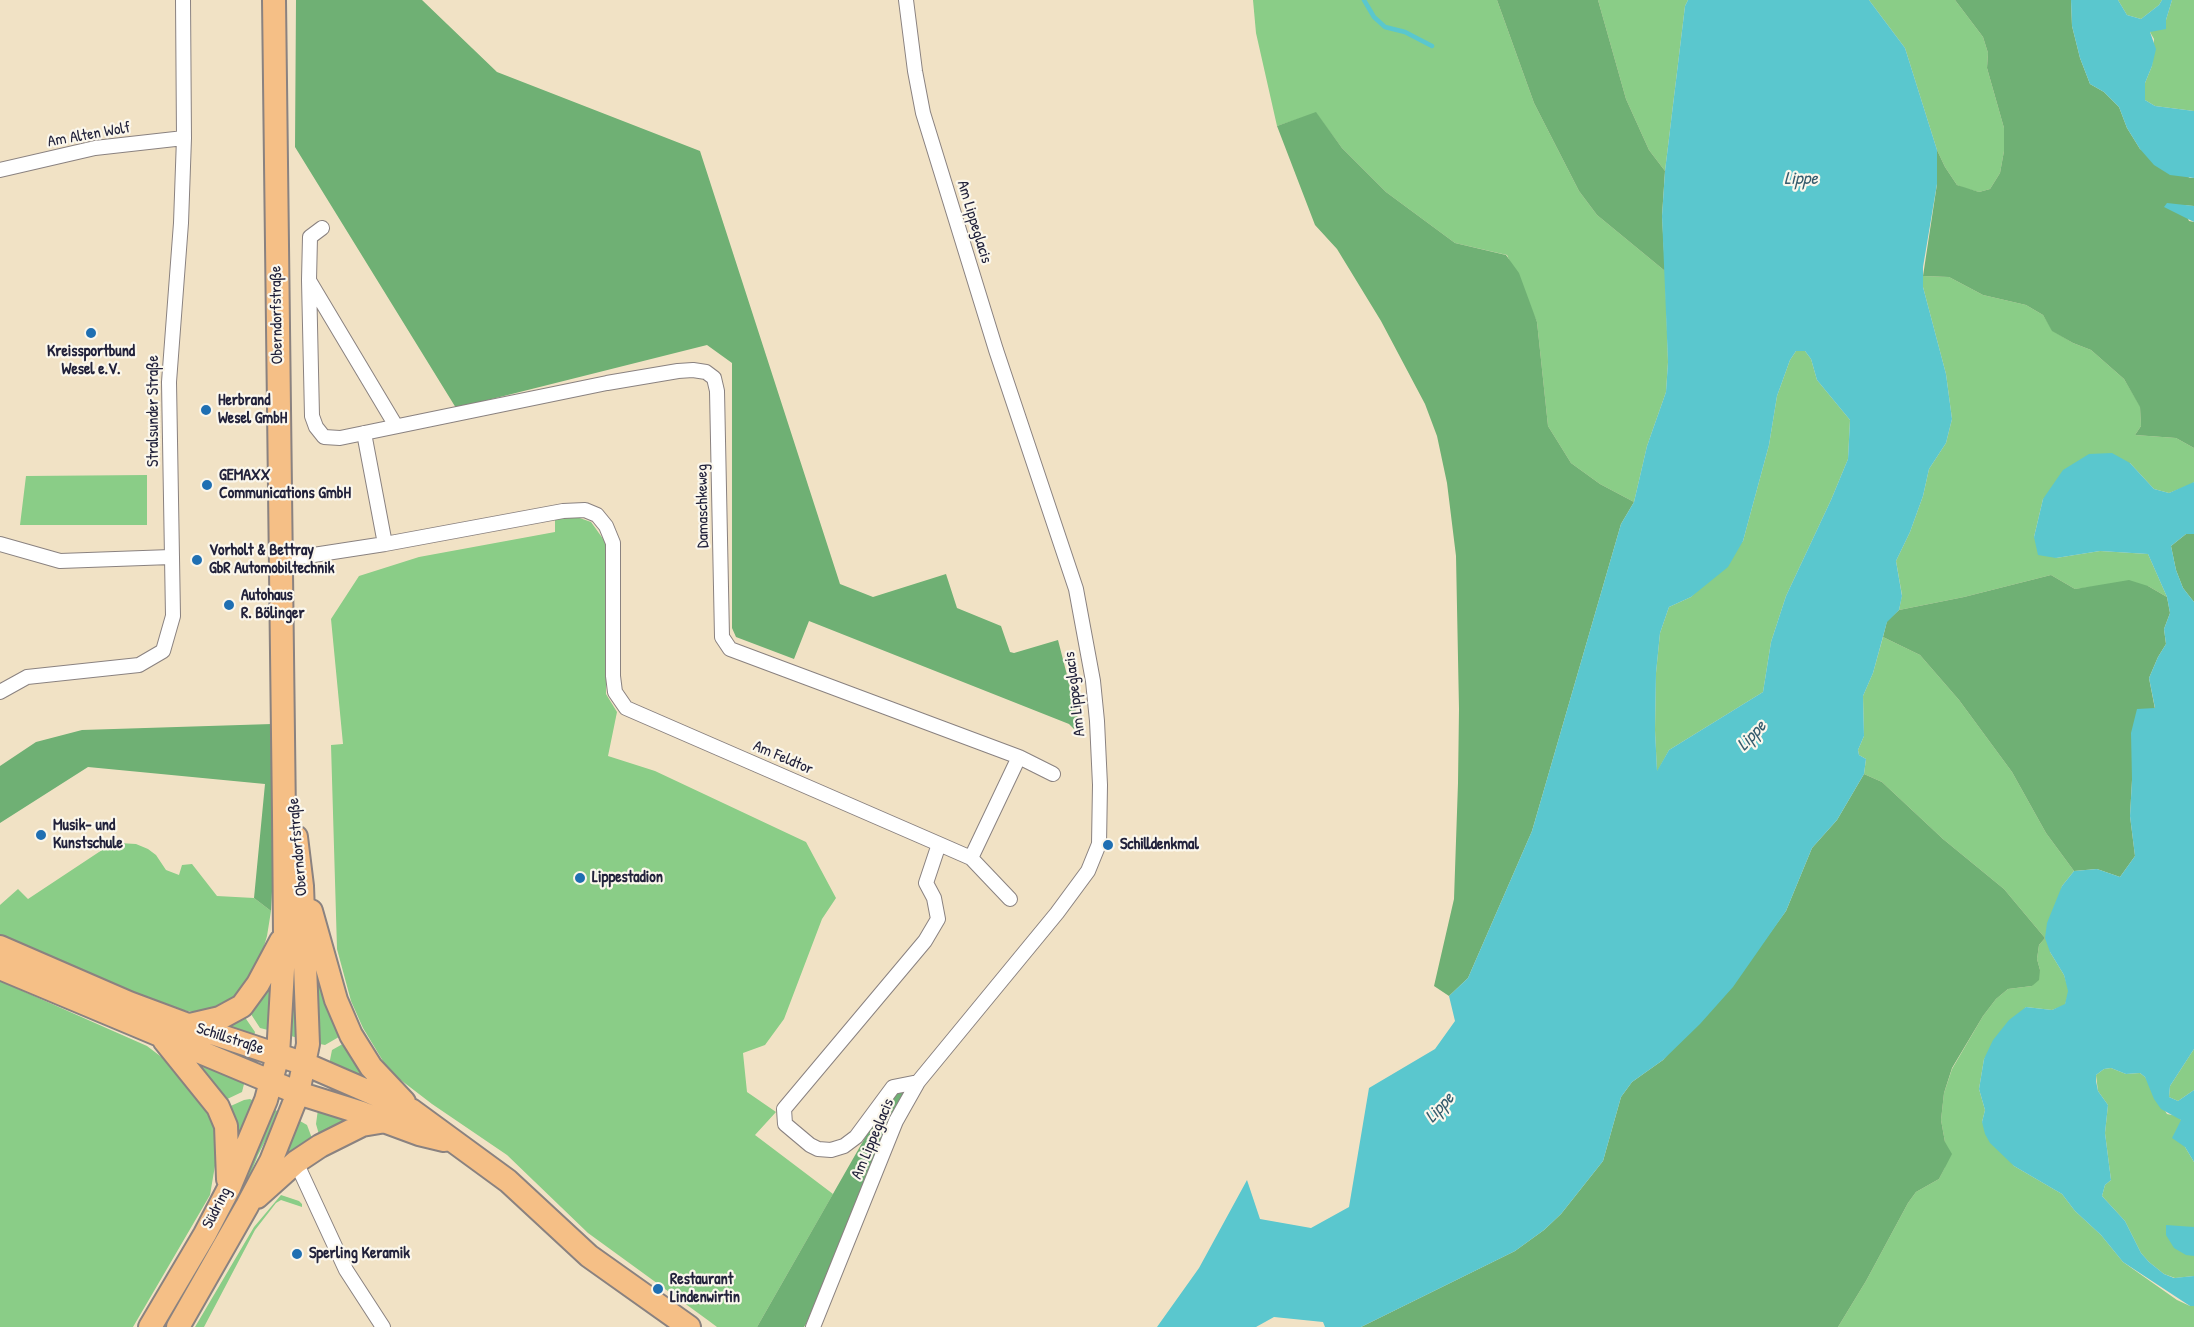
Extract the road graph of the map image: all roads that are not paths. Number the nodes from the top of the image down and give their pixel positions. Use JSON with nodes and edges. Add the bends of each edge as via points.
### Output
{"nodes":[{"id":1,"x":183,"y":0,"type":"edge"},
{"id":2,"x":274,"y":0,"type":"edge"},
{"id":3,"x":906,"y":0,"type":"edge"},
{"id":4,"x":184,"y":138,"type":"junction"},
{"id":5,"x":0,"y":170,"type":"edge"},
{"id":6,"x":322,"y":228,"type":"dead end"},
{"id":7,"x":309,"y":280,"type":"junction"},
{"id":8,"x":396,"y":426,"type":"junction"},
{"id":9,"x":364,"y":433,"type":"junction"},
{"id":10,"x":0,"y":544,"type":"edge"},
{"id":11,"x":385,"y":544,"type":"junction"},
{"id":12,"x":171,"y":558,"type":"junction"},
{"id":13,"x":281,"y":560,"type":"junction"},
{"id":14,"x":283,"y":629,"type":"junction"},
{"id":15,"x":0,"y":692,"type":"edge"},
{"id":16,"x":1019,"y":757,"type":"junction"},
{"id":17,"x":1053,"y":774,"type":"dead end"},
{"id":18,"x":939,"y":844,"type":"junction"},
{"id":19,"x":971,"y":858,"type":"junction"},
{"id":20,"x":302,"y":886,"type":"junction"},
{"id":21,"x":1011,"y":899,"type":"dead end"},
{"id":22,"x":285,"y":935,"type":"junction"},
{"id":23,"x":0,"y":947,"type":"edge"},
{"id":24,"x":0,"y":968,"type":"edge"},
{"id":25,"x":188,"y":1025,"type":"junction"},
{"id":26,"x":162,"y":1037,"type":"junction"},
{"id":27,"x":278,"y":1055,"type":"junction"},
{"id":28,"x":305,"y":1064,"type":"junction"},
{"id":29,"x":918,"y":1082,"type":"junction"},
{"id":30,"x":271,"y":1083,"type":"junction"},
{"id":31,"x":298,"y":1093,"type":"junction"},
{"id":32,"x":411,"y":1110,"type":"junction"},
{"id":33,"x":386,"y":1121,"type":"junction"},
{"id":34,"x":454,"y":1143,"type":"junction"},
{"id":35,"x":296,"y":1162,"type":"junction"},
{"id":36,"x":229,"y":1188,"type":"junction"},
{"id":37,"x":247,"y":1206,"type":"junction"},
{"id":38,"x":150,"y":1327,"type":"edge"},
{"id":39,"x":178,"y":1327,"type":"edge"},
{"id":40,"x":383,"y":1327,"type":"edge"},
{"id":41,"x":689,"y":1327,"type":"edge"},
{"id":42,"x":813,"y":1327,"type":"edge"}],
"edges":[{"from":1,"to":4,"type":"street","name":"Stralsunder Straße"},
{"from":2,"to":13,"type":"main road","name":"Oberndorfstraße"},
{"from":3,"to":29,"type":"street","name":"Am Lippeglacis","via":[[923,113],[996,350],[1076,589],[1093,681],[1100,785],[1099,844],[1088,871]]},
{"from":4,"to":5,"type":"street","name":"Am Alten Wolf","via":[[95,148]]},
{"from":4,"to":12,"type":"street","name":"Stralsunder Straße","via":[[169,382]]},
{"from":6,"to":7,"type":"street","name":"Damaschkeweg","via":[[310,237]]},
{"from":7,"to":8,"type":"street"},
{"from":7,"to":9,"type":"street","name":"Damaschkeweg","via":[[312,416],[324,436],[340,438]]},
{"from":8,"to":9,"type":"street","name":"Damaschkeweg"},
{"from":8,"to":16,"type":"street","name":"Damaschkeweg","via":[[648,376],[693,369],[706,372],[714,378],[717,391],[722,638],[730,649]]},
{"from":9,"to":11,"type":"street"},
{"from":10,"to":12,"type":"street","via":[[60,561]]},
{"from":11,"to":13,"type":"street","name":"Am Feldtor"},
{"from":11,"to":18,"type":"street","name":"Am Feldtor","via":[[563,511],[585,510],[597,515],[613,543],[613,676],[615,692],[626,708]]},
{"from":12,"to":15,"type":"street","name":"Stralsunder Straße","via":[[172,616],[163,651],[139,665],[27,677]]},
{"from":13,"to":14,"type":"main road","name":"Oberndorfstraße"},
{"from":14,"to":20,"type":"main road","name":"Oberndorfstraße"},
{"from":14,"to":22,"type":"main road","name":"Oberndorfstraße"},
{"from":16,"to":17,"type":"street","name":"Damaschkeweg"},
{"from":16,"to":19,"type":"street"},
{"from":18,"to":19,"type":"street"},
{"from":18,"to":29,"type":"street","via":[[926,883],[938,919],[784,1109],[785,1124],[818,1149],[844,1146],[856,1137],[892,1087]]},
{"from":19,"to":21,"type":"street"},
{"from":20,"to":28,"type":"main road","name":"Oberndorfstraße","via":[[308,1044]]},
{"from":20,"to":32,"type":"main road","via":[[336,1000],[351,1035],[371,1067]]},
{"from":22,"to":25,"type":"main road","via":[[242,1006],[220,1018]]},
{"from":22,"to":27,"type":"main road","name":"Oberndorfstraße"},
{"from":23,"to":25,"type":"main road","name":"Schillstraße"},
{"from":24,"to":26,"type":"main road","name":"Schillstraße"},
{"from":25,"to":27,"type":"main road","name":"Schillstraße"},
{"from":26,"to":30,"type":"main road","name":"Schillstraße"},
{"from":26,"to":36,"type":"main road","via":[[218,1107],[226,1126]]},
{"from":27,"to":28,"type":"main road","name":"Schillstraße"},
{"from":27,"to":30,"type":"main road","name":"Südring"},
{"from":28,"to":31,"type":"main road","name":"Oberndorfstraße"},
{"from":28,"to":32,"type":"main road","name":"Schillstraße"},
{"from":29,"to":42,"type":"street","name":"Am Lippeglacis","via":[[896,1121]]},
{"from":30,"to":31,"type":"main road","name":"Schillstraße"},
{"from":30,"to":36,"type":"main road","name":"Südring"},
{"from":31,"to":33,"type":"main road","name":"Schillstraße"},
{"from":31,"to":37,"type":"main road","name":"Südring","via":[[271,1161]]},
{"from":32,"to":34,"type":"main road","name":"Schillstraße"},
{"from":33,"to":34,"type":"main road","name":"Schillstraße"},
{"from":33,"to":35,"type":"main road","via":[[344,1133]]},
{"from":34,"to":41,"type":"main road","name":"Schillstraße","via":[[508,1181],[589,1256]]},
{"from":35,"to":37,"type":"main road"},
{"from":35,"to":40,"type":"street","via":[[346,1270]]},
{"from":36,"to":38,"type":"main road","name":"Südring"},
{"from":37,"to":39,"type":"main road","name":"Südring"}]}
